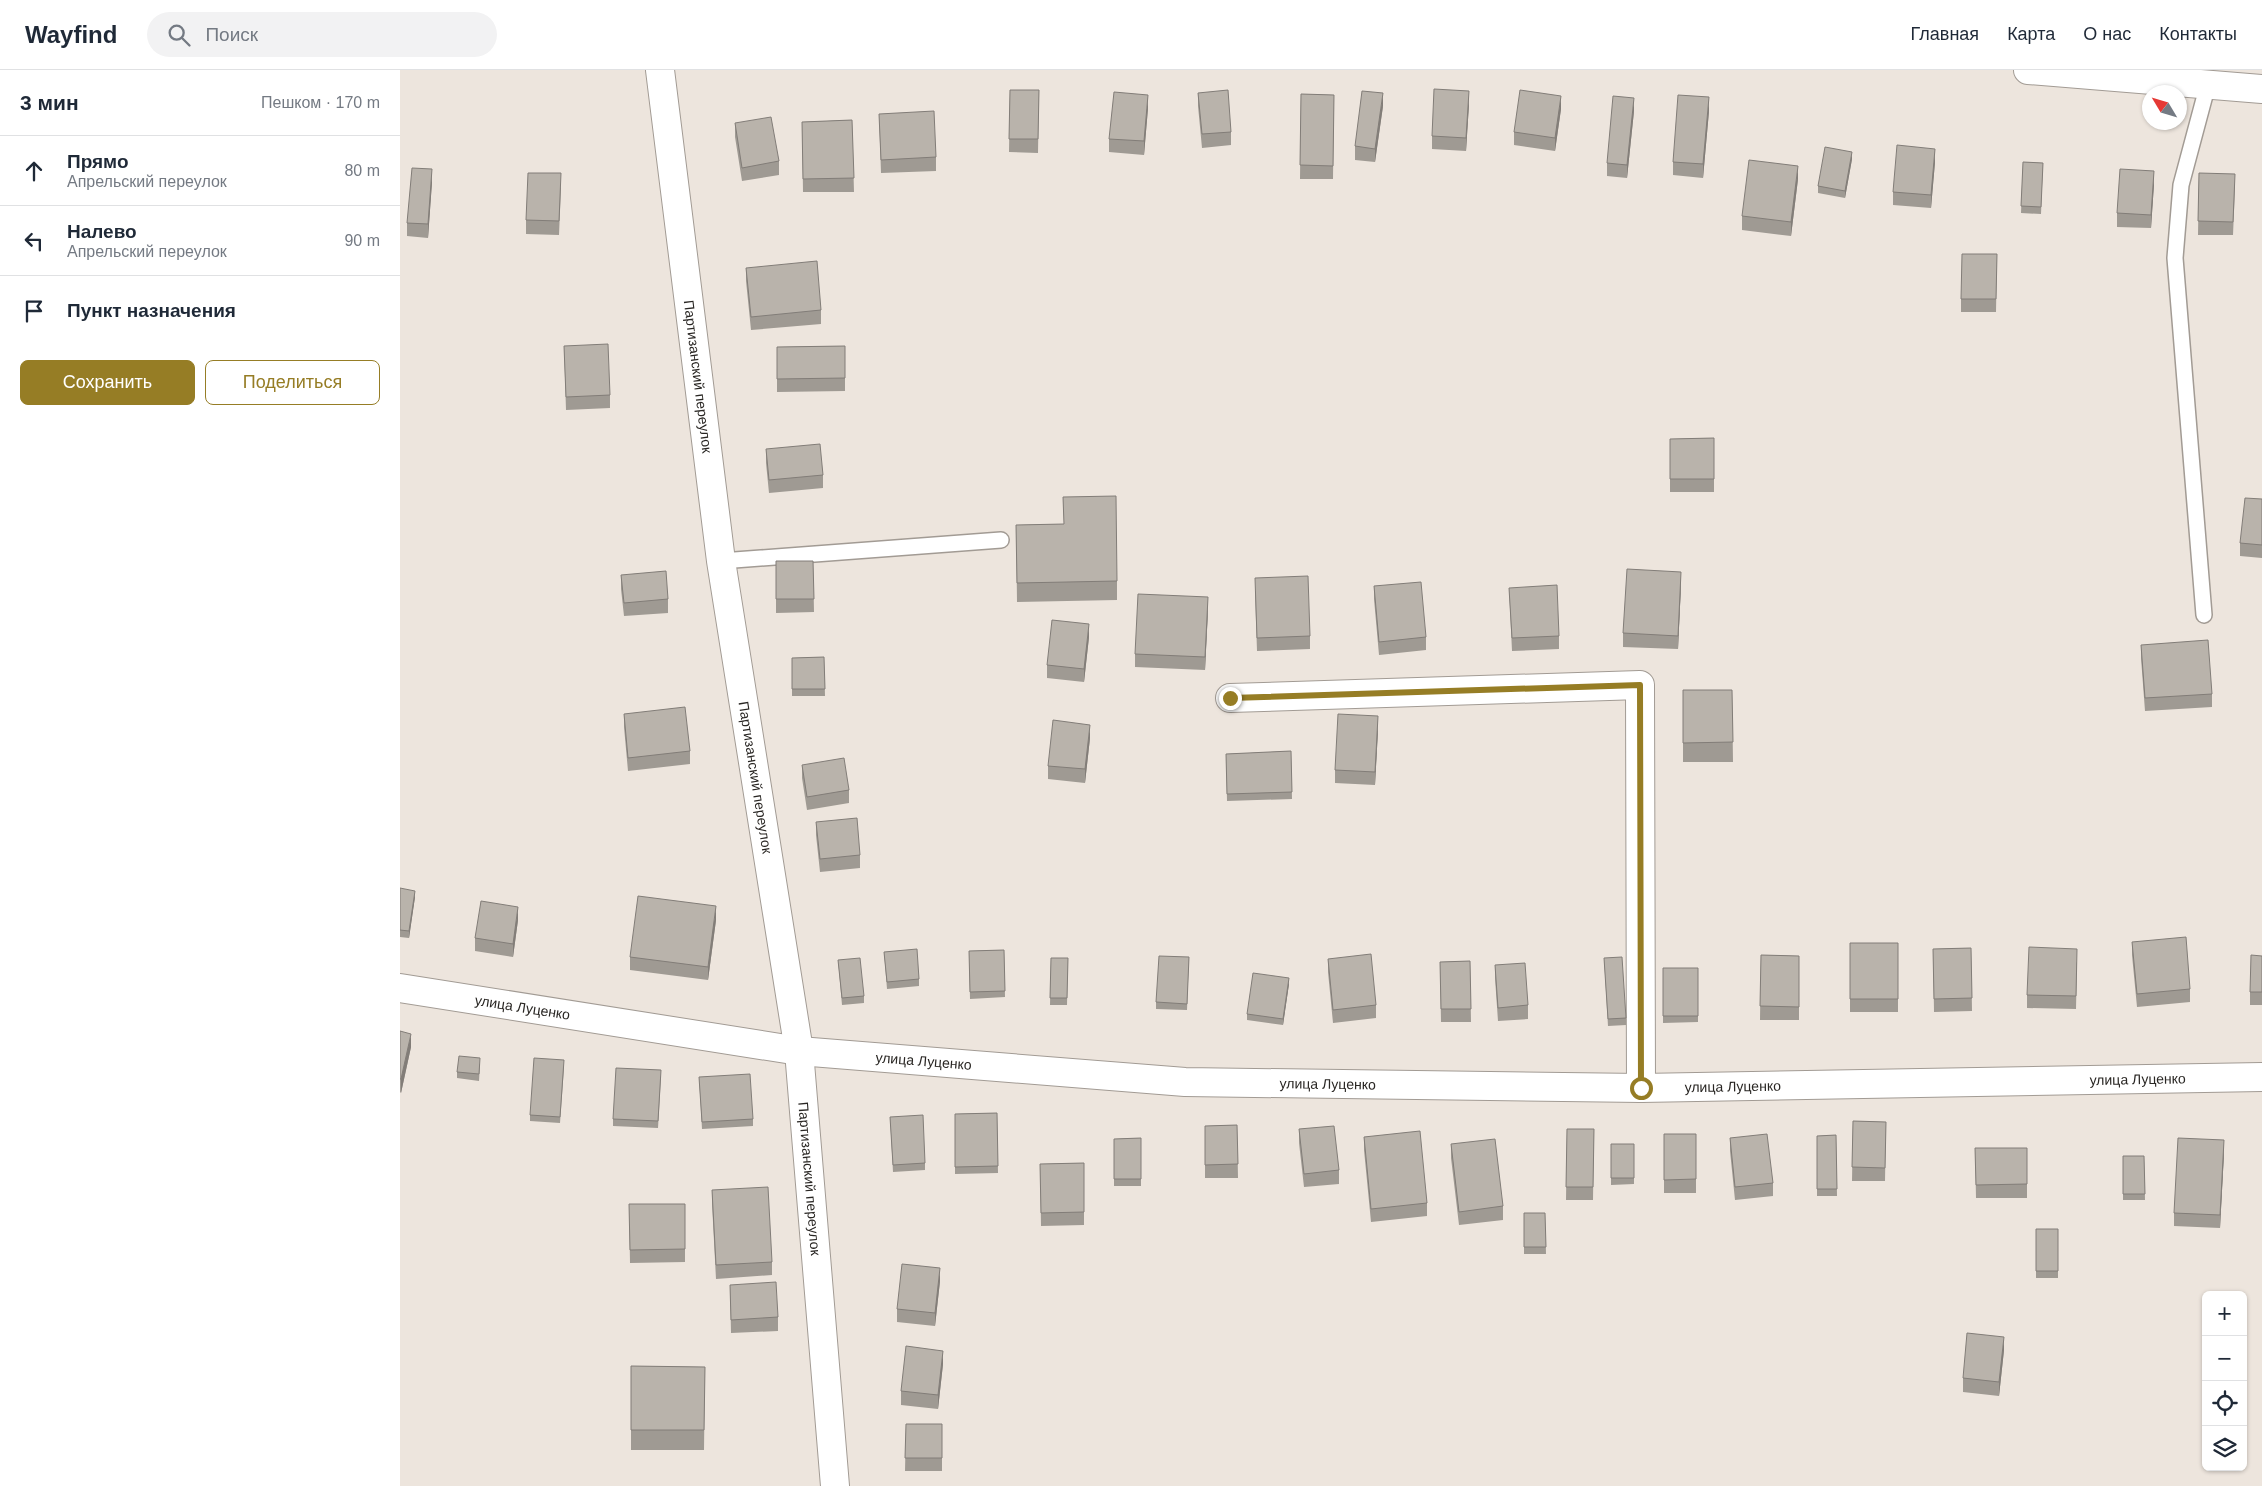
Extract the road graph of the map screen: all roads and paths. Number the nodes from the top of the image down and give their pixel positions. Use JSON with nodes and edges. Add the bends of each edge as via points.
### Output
{"nodes":[{"id":1,"x":660,"y":70,"type":"edge"},
{"id":2,"x":2028,"y":70,"type":"edge"},
{"id":3,"x":2245,"y":82,"type":"edge"},
{"id":4,"x":2208,"y":84,"type":"junction"},
{"id":5,"x":1001,"y":540,"type":"dead end"},
{"id":6,"x":721,"y":561,"type":"junction"},
{"id":7,"x":2204,"y":615,"type":"dead end"},
{"id":8,"x":1230,"y":698,"type":"dead end"},
{"id":9,"x":400,"y":988,"type":"edge"},
{"id":10,"x":799,"y":1050,"type":"junction"},
{"id":11,"x":2262,"y":1077,"type":"edge"},
{"id":12,"x":1641,"y":1088,"type":"junction"},
{"id":13,"x":834,"y":1486,"type":"edge"}],
"edges":[{"from":1,"to":6,"type":"street","name":"Партизанский переулок"},
{"from":2,"to":4,"type":"street"},
{"from":3,"to":4,"type":"street"},
{"from":4,"to":7,"type":"lane","via":[[2181,184],[2175,258]]},
{"from":5,"to":6,"type":"lane"},
{"from":6,"to":10,"type":"street","name":"Партизанский переулок"},
{"from":8,"to":12,"type":"street","via":[[1640,685]]},
{"from":9,"to":10,"type":"street","name":"улица Луценко"},
{"from":10,"to":12,"type":"street","name":"улица Луценко","via":[[1185,1082]]},
{"from":10,"to":13,"type":"street","name":"Партизанский переулок"},
{"from":11,"to":12,"type":"street","name":"улица Луценко"}]}
